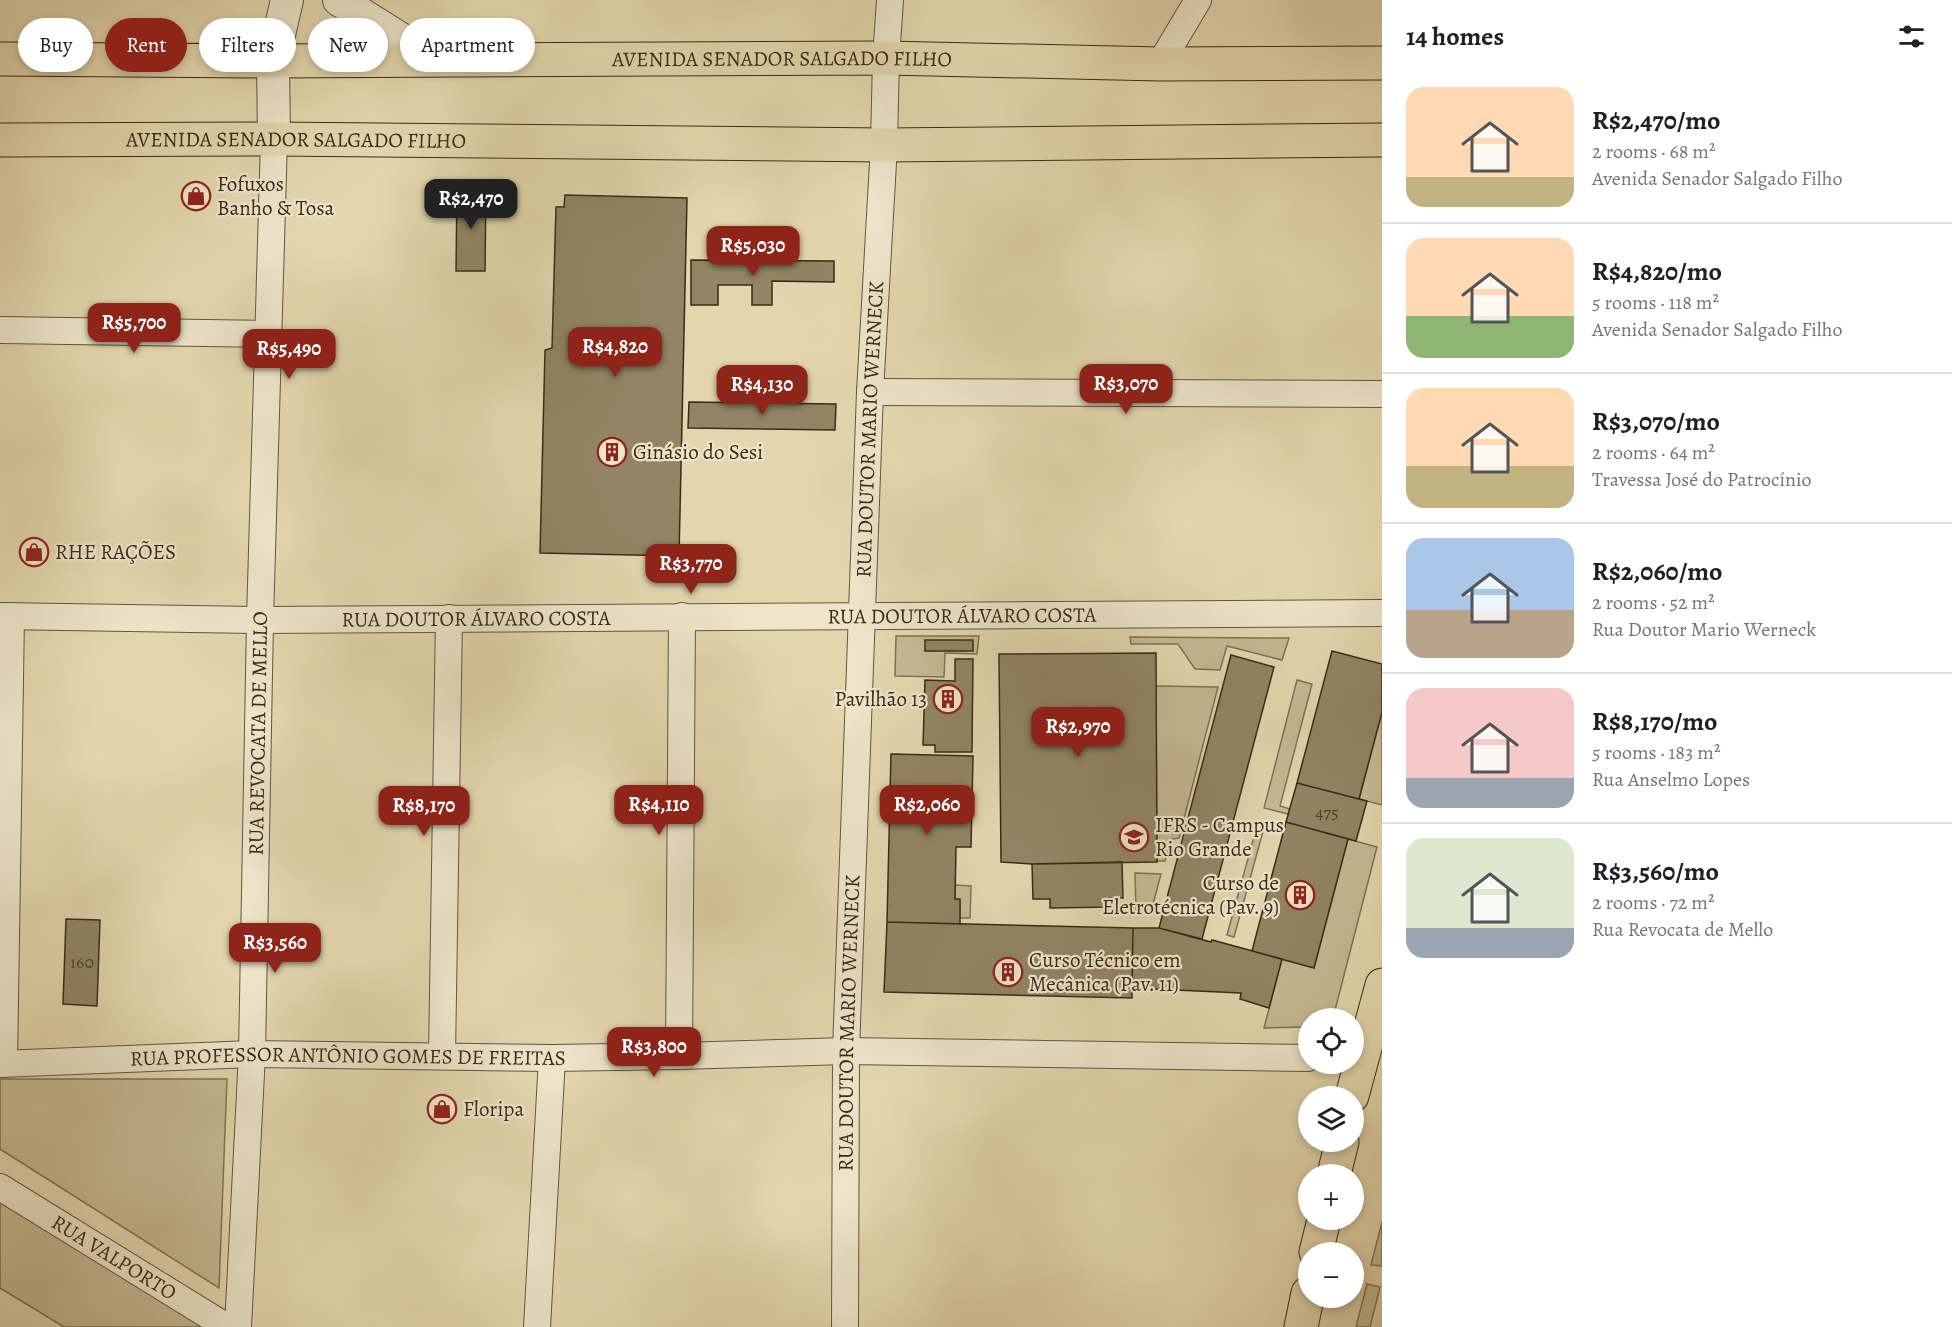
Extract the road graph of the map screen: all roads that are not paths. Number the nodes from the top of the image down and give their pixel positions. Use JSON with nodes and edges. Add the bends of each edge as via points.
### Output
{"nodes":[{"id":1,"x":287,"y":0,"type":"edge"},
{"id":2,"x":339,"y":0,"type":"edge"},
{"id":3,"x":890,"y":0,"type":"edge"},
{"id":4,"x":1198,"y":0,"type":"edge"},
{"id":5,"x":283,"y":18,"type":"edge"},
{"id":6,"x":400,"y":39,"type":"edge"},
{"id":7,"x":886,"y":58,"type":"junction"},
{"id":8,"x":0,"y":59,"type":"edge"},
{"id":9,"x":199,"y":60,"type":"edge"},
{"id":10,"x":400,"y":60,"type":"edge"},
{"id":11,"x":535,"y":60,"type":"edge"},
{"id":12,"x":296,"y":61,"type":"edge"},
{"id":13,"x":1382,"y":63,"type":"edge"},
{"id":14,"x":1160,"y":64,"type":"junction"},
{"id":15,"x":273,"y":72,"type":"edge"},
{"id":16,"x":274,"y":139,"type":"junction"},
{"id":17,"x":0,"y":140,"type":"edge"},
{"id":18,"x":1382,"y":140,"type":"edge"},
{"id":19,"x":884,"y":145,"type":"junction"},
{"id":20,"x":0,"y":330,"type":"edge"},
{"id":21,"x":268,"y":334,"type":"junction"},
{"id":22,"x":870,"y":392,"type":"junction"},
{"id":23,"x":1382,"y":394,"type":"edge"},
{"id":24,"x":1382,"y":613,"type":"edge"},
{"id":25,"x":861,"y":615,"type":"junction"},
{"id":26,"x":6,"y":616,"type":"edge"},
{"id":27,"x":682,"y":616,"type":"junction"},
{"id":28,"x":449,"y":618,"type":"junction"},
{"id":29,"x":260,"y":620,"type":"junction"},
{"id":30,"x":1382,"y":985,"type":"edge"},
{"id":31,"x":1364,"y":1038,"type":"edge"},
{"id":32,"x":846,"y":1051,"type":"junction"},
{"id":33,"x":252,"y":1054,"type":"junction"},
{"id":34,"x":442,"y":1056,"type":"junction"},
{"id":35,"x":680,"y":1056,"type":"junction"},
{"id":36,"x":552,"y":1058,"type":"junction"},
{"id":37,"x":1298,"y":1058,"type":"edge"},
{"id":38,"x":2,"y":1064,"type":"edge"},
{"id":39,"x":0,"y":1187,"type":"edge"},
{"id":40,"x":1305,"y":1308,"type":"edge"},
{"id":41,"x":228,"y":1327,"type":"edge"},
{"id":42,"x":238,"y":1327,"type":"edge"},
{"id":43,"x":537,"y":1327,"type":"edge"},
{"id":44,"x":845,"y":1327,"type":"edge"},
{"id":45,"x":1301,"y":1327,"type":"edge"}],
"edges":[{"from":1,"to":5,"type":"street"},
{"from":2,"to":6,"type":"street"},
{"from":3,"to":7,"type":"street","name":"RUA DOUTOR MARIO WERNECK"},
{"from":4,"to":14,"type":"street"},
{"from":7,"to":11,"type":"main road","name":"AVENIDA SENADOR SALGADO FILHO"},
{"from":7,"to":14,"type":"main road","name":"AVENIDA SENADOR SALGADO FILHO"},
{"from":7,"to":19,"type":"street","name":"RUA DOUTOR MARIO WERNECK"},
{"from":8,"to":9,"type":"main road","name":"AVENIDA SENADOR SALGADO FILHO"},
{"from":10,"to":12,"type":"main road","name":"AVENIDA SENADOR SALGADO FILHO"},
{"from":13,"to":14,"type":"main road","name":"AVENIDA SENADOR SALGADO FILHO"},
{"from":15,"to":16,"type":"street"},
{"from":16,"to":17,"type":"main road","name":"AVENIDA SENADOR SALGADO FILHO"},
{"from":16,"to":19,"type":"main road","name":"AVENIDA SENADOR SALGADO FILHO"},
{"from":16,"to":21,"type":"street","name":"RUA REVOCATA DE MELLO"},
{"from":18,"to":19,"type":"main road","name":"AVENIDA SENADOR SALGADO FILHO"},
{"from":19,"to":22,"type":"street","name":"RUA DOUTOR MARIO WERNECK"},
{"from":20,"to":21,"type":"street"},
{"from":21,"to":29,"type":"street","name":"RUA REVOCATA DE MELLO"},
{"from":22,"to":23,"type":"street"},
{"from":22,"to":25,"type":"street","name":"RUA DOUTOR MARIO WERNECK"},
{"from":24,"to":25,"type":"street","name":"RUA DOUTOR ÁLVARO COSTA"},
{"from":25,"to":27,"type":"street","name":"RUA DOUTOR ÁLVARO COSTA"},
{"from":25,"to":32,"type":"street","name":"RUA DOUTOR MARIO WERNECK"},
{"from":26,"to":29,"type":"street","name":"RUA DOUTOR ÁLVARO COSTA"},
{"from":26,"to":38,"type":"street"},
{"from":27,"to":28,"type":"street","name":"RUA DOUTOR ÁLVARO COSTA"},
{"from":27,"to":35,"type":"street"},
{"from":28,"to":29,"type":"street","name":"RUA DOUTOR ÁLVARO COSTA"},
{"from":28,"to":34,"type":"street"},
{"from":29,"to":33,"type":"street","name":"RUA REVOCATA DE MELLO"},
{"from":30,"to":31,"type":"main road"},
{"from":32,"to":35,"type":"street","name":"RUA PROFESSOR ANTÔNIO GOMES DE FREITAS"},
{"from":32,"to":37,"type":"street","name":"RUA PROFESSOR ANTÔNIO GOMES DE FREITAS"},
{"from":32,"to":44,"type":"street","name":"RUA DOUTOR MARIO WERNECK"},
{"from":33,"to":34,"type":"street","name":"RUA PROFESSOR ANTÔNIO GOMES DE FREITAS"},
{"from":33,"to":38,"type":"street","name":"RUA PROFESSOR ANTÔNIO GOMES DE FREITAS"},
{"from":33,"to":42,"type":"street","name":"RUA REVOCATA DE MELLO"},
{"from":34,"to":36,"type":"street","name":"RUA PROFESSOR ANTÔNIO GOMES DE FREITAS"},
{"from":35,"to":36,"type":"street","name":"RUA PROFESSOR ANTÔNIO GOMES DE FREITAS"},
{"from":36,"to":43,"type":"street"},
{"from":39,"to":41,"type":"street","name":"RUA VALPORTO"},
{"from":40,"to":45,"type":"main road"}]}
